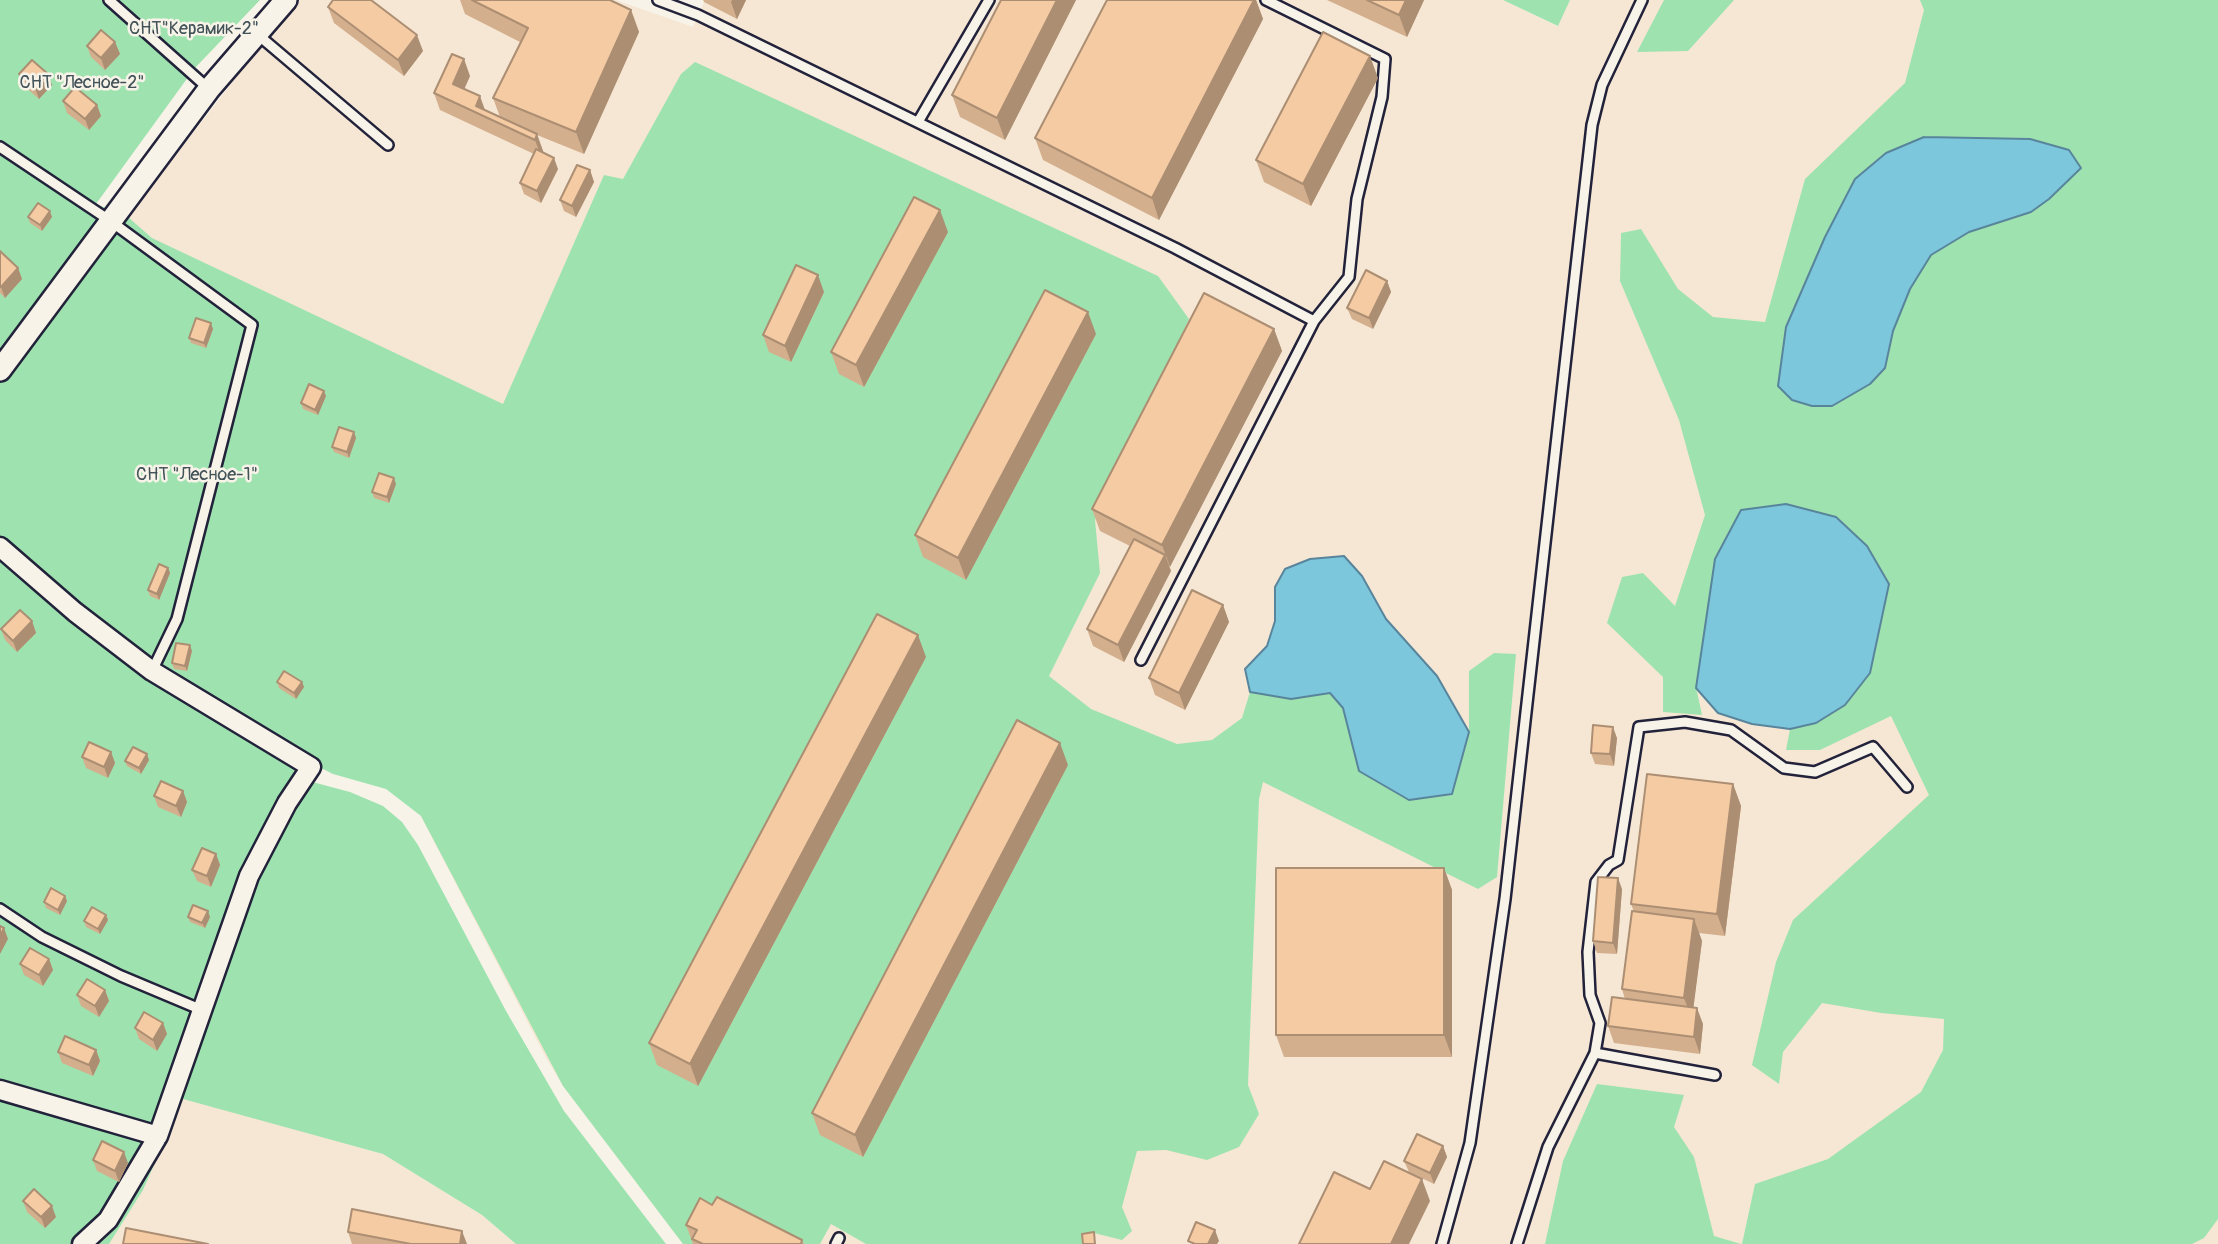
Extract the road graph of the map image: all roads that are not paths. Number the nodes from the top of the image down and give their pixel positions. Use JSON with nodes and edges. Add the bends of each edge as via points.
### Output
{"nodes":[{"id":1,"x":110,"y":0,"type":"edge"},
{"id":2,"x":286,"y":0,"type":"edge"},
{"id":3,"x":658,"y":0,"type":"edge"},
{"id":4,"x":989,"y":0,"type":"edge"},
{"id":5,"x":1266,"y":0,"type":"edge"},
{"id":6,"x":1642,"y":0,"type":"edge"},
{"id":7,"x":257,"y":34,"type":"junction"},
{"id":8,"x":209,"y":89,"type":"junction"},
{"id":9,"x":918,"y":122,"type":"junction"},
{"id":10,"x":388,"y":145,"type":"dead end"},
{"id":11,"x":0,"y":147,"type":"edge"},
{"id":12,"x":109,"y":220,"type":"junction"},
{"id":13,"x":1314,"y":321,"type":"junction"},
{"id":14,"x":0,"y":370,"type":"edge"},
{"id":15,"x":0,"y":547,"type":"edge"},
{"id":16,"x":1141,"y":660,"type":"dead end"},
{"id":17,"x":152,"y":671,"type":"junction"},
{"id":18,"x":1907,"y":787,"type":"dead end"},
{"id":19,"x":0,"y":909,"type":"edge"},
{"id":20,"x":202,"y":1010,"type":"junction"},
{"id":21,"x":1595,"y":1052,"type":"junction"},
{"id":22,"x":1715,"y":1075,"type":"dead end"},
{"id":23,"x":0,"y":1090,"type":"edge"},
{"id":24,"x":158,"y":1136,"type":"junction"},
{"id":25,"x":82,"y":1244,"type":"edge"},
{"id":26,"x":1442,"y":1244,"type":"edge"},
{"id":27,"x":1517,"y":1244,"type":"edge"}],
"edges":[{"from":1,"to":8,"type":"lane"},
{"from":2,"to":7,"type":"street"},
{"from":3,"to":9,"type":"lane"},
{"from":4,"to":9,"type":"lane"},
{"from":5,"to":13,"type":"lane","via":[[1385,59],[1382,97],[1357,199],[1349,277]]},
{"from":6,"to":26,"type":"lane","via":[[1602,85],[1592,125],[1505,898],[1469,1143]]},
{"from":7,"to":8,"type":"street"},
{"from":7,"to":10,"type":"lane"},
{"from":8,"to":12,"type":"street"},
{"from":9,"to":13,"type":"lane"},
{"from":11,"to":12,"type":"lane"},
{"from":12,"to":14,"type":"street"},
{"from":12,"to":17,"type":"lane","via":[[252,325],[177,619]]},
{"from":13,"to":16,"type":"lane"},
{"from":15,"to":17,"type":"street"},
{"from":17,"to":20,"type":"street","via":[[311,767],[249,876]]},
{"from":18,"to":21,"type":"lane","via":[[1873,747],[1815,772],[1784,768],[1731,730],[1685,722],[1639,727],[1618,860],[1595,882],[1588,952],[1590,995],[1600,1023]]},
{"from":19,"to":20,"type":"lane","via":[[121,976]]},
{"from":20,"to":24,"type":"street"},
{"from":21,"to":22,"type":"lane"},
{"from":21,"to":27,"type":"lane","via":[[1548,1147]]},
{"from":23,"to":24,"type":"street"},
{"from":24,"to":25,"type":"street","via":[[108,1220]]}]}
